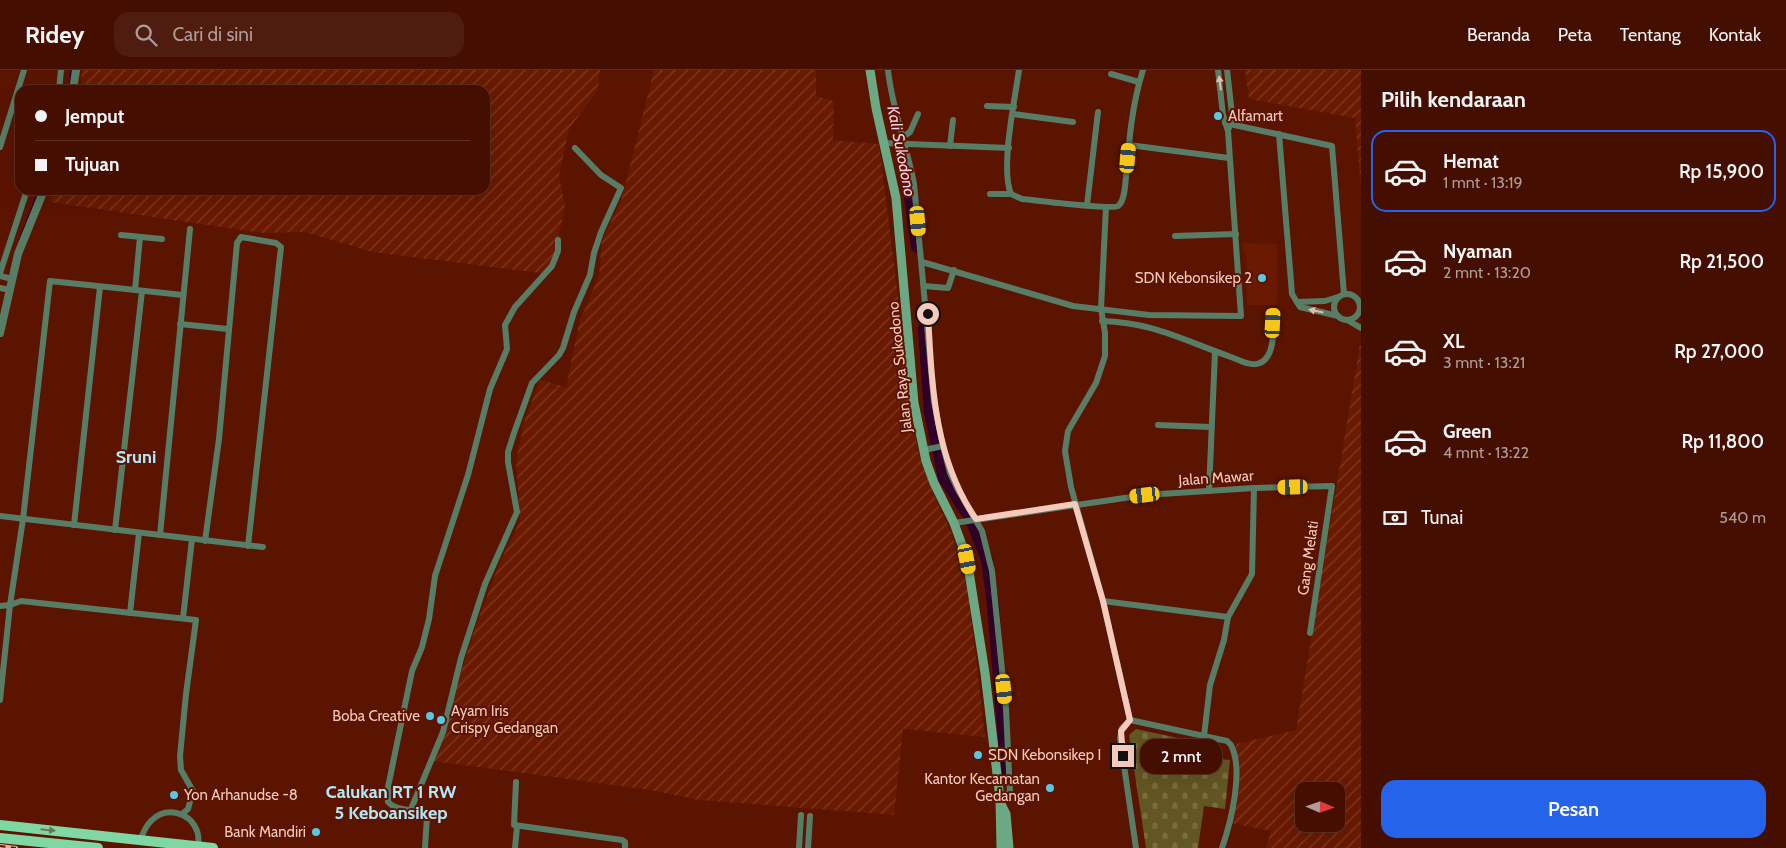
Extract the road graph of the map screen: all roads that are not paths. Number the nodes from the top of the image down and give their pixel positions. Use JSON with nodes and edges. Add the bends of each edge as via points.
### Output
{"nodes":[{"id":1,"x":24,"y":70,"type":"edge"},
{"id":2,"x":61,"y":70,"type":"edge"},
{"id":3,"x":76,"y":70,"type":"edge"},
{"id":4,"x":870,"y":70,"type":"edge"},
{"id":5,"x":888,"y":70,"type":"edge"},
{"id":6,"x":1019,"y":70,"type":"edge"},
{"id":7,"x":1142,"y":70,"type":"edge"},
{"id":8,"x":1218,"y":70,"type":"edge"},
{"id":9,"x":1227,"y":70,"type":"edge"},
{"id":10,"x":1111,"y":74,"type":"dead end"},
{"id":11,"x":1139,"y":82,"type":"junction"},
{"id":12,"x":19,"y":85,"type":"edge"},
{"id":13,"x":60,"y":85,"type":"edge"},
{"id":14,"x":74,"y":85,"type":"edge"},
{"id":15,"x":15,"y":99,"type":"edge"},
{"id":16,"x":987,"y":106,"type":"dead end"},
{"id":17,"x":1014,"y":107,"type":"junction"},
{"id":18,"x":1098,"y":112,"type":"dead end"},
{"id":19,"x":918,"y":114,"type":"dead end"},
{"id":20,"x":1013,"y":114,"type":"junction"},
{"id":21,"x":953,"y":120,"type":"dead end"},
{"id":22,"x":1073,"y":122,"type":"dead end"},
{"id":23,"x":1228,"y":123,"type":"junction"},
{"id":24,"x":1279,"y":134,"type":"junction"},
{"id":25,"x":904,"y":141,"type":"junction"},
{"id":26,"x":887,"y":143,"type":"junction"},
{"id":27,"x":1129,"y":145,"type":"junction"},
{"id":28,"x":950,"y":146,"type":"junction"},
{"id":29,"x":0,"y":147,"type":"edge"},
{"id":30,"x":575,"y":148,"type":"dead end"},
{"id":31,"x":1008,"y":148,"type":"junction"},
{"id":32,"x":1229,"y":158,"type":"junction"},
{"id":33,"x":990,"y":194,"type":"dead end"},
{"id":34,"x":1012,"y":194,"type":"junction"},
{"id":35,"x":25,"y":195,"type":"edge"},
{"id":36,"x":39,"y":195,"type":"edge"},
{"id":37,"x":1087,"y":205,"type":"junction"},
{"id":38,"x":1106,"y":207,"type":"junction"},
{"id":39,"x":190,"y":229,"type":"dead end"},
{"id":40,"x":1236,"y":234,"type":"junction"},
{"id":41,"x":121,"y":235,"type":"dead end"},
{"id":42,"x":1175,"y":236,"type":"dead end"},
{"id":43,"x":140,"y":237,"type":"junction"},
{"id":44,"x":162,"y":239,"type":"dead end"},
{"id":45,"x":558,"y":240,"type":"dead end"},
{"id":46,"x":922,"y":262,"type":"junction"},
{"id":47,"x":954,"y":270,"type":"junction"},
{"id":48,"x":1,"y":275,"type":"edge"},
{"id":49,"x":12,"y":279,"type":"junction"},
{"id":50,"x":100,"y":286,"type":"junction"},
{"id":51,"x":924,"y":286,"type":"junction"},
{"id":52,"x":0,"y":288,"type":"edge"},
{"id":53,"x":10,"y":290,"type":"junction"},
{"id":54,"x":139,"y":291,"type":"junction"},
{"id":55,"x":183,"y":295,"type":"junction"},
{"id":56,"x":1341,"y":296,"type":"junction"},
{"id":57,"x":1297,"y":302,"type":"junction"},
{"id":58,"x":1101,"y":310,"type":"junction"},
{"id":59,"x":1360,"y":312,"type":"edge"},
{"id":60,"x":1273,"y":313,"type":"dead end"},
{"id":61,"x":1338,"y":316,"type":"junction"},
{"id":62,"x":1346,"y":319,"type":"junction"},
{"id":63,"x":1102,"y":321,"type":"junction"},
{"id":64,"x":180,"y":324,"type":"junction"},
{"id":65,"x":1361,"y":328,"type":"edge"},
{"id":66,"x":228,"y":329,"type":"junction"},
{"id":67,"x":0,"y":333,"type":"edge"},
{"id":68,"x":1215,"y":352,"type":"junction"},
{"id":69,"x":1158,"y":424,"type":"dead end"},
{"id":70,"x":1211,"y":427,"type":"junction"},
{"id":71,"x":942,"y":446,"type":"junction"},
{"id":72,"x":926,"y":450,"type":"junction"},
{"id":73,"x":1332,"y":486,"type":"joint"},
{"id":74,"x":1254,"y":488,"type":"junction"},
{"id":75,"x":1209,"y":491,"type":"junction"},
{"id":76,"x":1075,"y":504,"type":"junction"},
{"id":77,"x":0,"y":516,"type":"edge"},
{"id":78,"x":24,"y":519,"type":"junction"},
{"id":79,"x":975,"y":519,"type":"junction"},
{"id":80,"x":957,"y":522,"type":"junction"},
{"id":81,"x":74,"y":525,"type":"junction"},
{"id":82,"x":115,"y":530,"type":"junction"},
{"id":83,"x":139,"y":533,"type":"junction"},
{"id":84,"x":160,"y":535,"type":"junction"},
{"id":85,"x":192,"y":539,"type":"junction"},
{"id":86,"x":205,"y":541,"type":"junction"},
{"id":87,"x":248,"y":546,"type":"junction"},
{"id":88,"x":263,"y":547,"type":"dead end"},
{"id":89,"x":1103,"y":601,"type":"junction"},
{"id":90,"x":10,"y":605,"type":"junction"},
{"id":91,"x":0,"y":606,"type":"edge"},
{"id":92,"x":130,"y":613,"type":"junction"},
{"id":93,"x":1228,"y":617,"type":"junction"},
{"id":94,"x":183,"y":618,"type":"junction"},
{"id":95,"x":1310,"y":633,"type":"dead end"},
{"id":96,"x":0,"y":700,"type":"edge"},
{"id":97,"x":1130,"y":720,"type":"junction"},
{"id":98,"x":1204,"y":736,"type":"junction"},
{"id":99,"x":516,"y":782,"type":"dead end"},
{"id":100,"x":1000,"y":802,"type":"junction"},
{"id":101,"x":411,"y":809,"type":"junction"},
{"id":102,"x":182,"y":814,"type":"junction"},
{"id":103,"x":801,"y":815,"type":"dead end"},
{"id":104,"x":810,"y":816,"type":"dead end"},
{"id":105,"x":0,"y":825,"type":"edge"},
{"id":106,"x":517,"y":827,"type":"junction"},
{"id":107,"x":0,"y":838,"type":"edge"},
{"id":108,"x":140,"y":840,"type":"junction"},
{"id":109,"x":199,"y":846,"type":"junction"},
{"id":110,"x":98,"y":848,"type":"edge"},
{"id":111,"x":212,"y":848,"type":"edge"},
{"id":112,"x":425,"y":848,"type":"edge"},
{"id":113,"x":515,"y":848,"type":"edge"},
{"id":114,"x":625,"y":848,"type":"edge"},
{"id":115,"x":799,"y":848,"type":"edge"},
{"id":116,"x":808,"y":848,"type":"edge"},
{"id":117,"x":1001,"y":848,"type":"edge"},
{"id":118,"x":1009,"y":848,"type":"edge"},
{"id":119,"x":1136,"y":848,"type":"edge"},
{"id":120,"x":1222,"y":848,"type":"edge"}],
"edges":[{"from":1,"to":12,"type":"street"},
{"from":2,"to":13,"type":"street"},
{"from":3,"to":14,"type":"street"},
{"from":4,"to":26,"type":"main road","name":"Jalan Raya Sukodono"},
{"from":5,"to":25,"type":"street","via":[[889,86]]},
{"from":6,"to":17,"type":"street"},
{"from":7,"to":11,"type":"street"},
{"from":23,"to":8,"type":"street","one_way":true},
{"from":9,"to":23,"type":"street","via":[[1232,114]]},
{"from":10,"to":11,"type":"street"},
{"from":11,"to":27,"type":"street"},
{"from":15,"to":29,"type":"street"},
{"from":16,"to":17,"type":"street"},
{"from":17,"to":20,"type":"street"},
{"from":18,"to":37,"type":"street"},
{"from":19,"to":25,"type":"street"},
{"from":20,"to":22,"type":"street"},
{"from":20,"to":31,"type":"street"},
{"from":21,"to":28,"type":"street"},
{"from":23,"to":24,"type":"street"},
{"from":23,"to":32,"type":"street"},
{"from":24,"to":56,"type":"street","via":[[1328,144],[1333,148]]},
{"from":24,"to":57,"type":"street","via":[[1292,288]]},
{"from":25,"to":26,"type":"street"},
{"from":25,"to":28,"type":"street"},
{"from":25,"to":46,"type":"street","via":[[914,184]]},
{"from":26,"to":72,"type":"main road","name":"Jalan Raya Sukodono","via":[[896,198],[914,403]]},
{"from":27,"to":32,"type":"street"},
{"from":27,"to":38,"type":"street","via":[[1123,197],[1118,206]]},
{"from":28,"to":31,"type":"street"},
{"from":30,"to":101,"type":"street","via":[[601,175],[621,188],[601,232],[590,275],[563,348],[532,383],[514,433],[508,462],[517,512],[485,584],[461,658],[443,732]]},
{"from":31,"to":34,"type":"street","via":[[1008,184]]},
{"from":32,"to":40,"type":"street"},
{"from":33,"to":34,"type":"street"},
{"from":34,"to":37,"type":"street","via":[[1022,199]]},
{"from":35,"to":48,"type":"street"},
{"from":36,"to":49,"type":"street"},
{"from":37,"to":38,"type":"street"},
{"from":38,"to":58,"type":"street"},
{"from":39,"to":55,"type":"street"},
{"from":40,"to":42,"type":"street"},
{"from":40,"to":58,"type":"street","via":[[1242,316],[1149,315]]},
{"from":41,"to":43,"type":"street"},
{"from":43,"to":44,"type":"street"},
{"from":43,"to":54,"type":"street"},
{"from":45,"to":101,"type":"street","via":[[552,266],[515,307],[505,325],[507,349],[490,389],[468,475],[435,576],[429,619],[412,671],[388,787],[388,802],[393,807]]},
{"from":46,"to":47,"type":"street"},
{"from":46,"to":51,"type":"street"},
{"from":47,"to":51,"type":"street","via":[[948,288]]},
{"from":47,"to":58,"type":"street","via":[[1073,306]]},
{"from":48,"to":49,"type":"street"},
{"from":49,"to":53,"type":"street"},
{"from":50,"to":54,"type":"street"},
{"from":50,"to":78,"type":"street","via":[[50,281]]},
{"from":50,"to":81,"type":"street"},
{"from":51,"to":71,"type":"street","via":[[934,402]]},
{"from":52,"to":53,"type":"street"},
{"from":53,"to":67,"type":"street"},
{"from":54,"to":55,"type":"street"},
{"from":54,"to":82,"type":"street"},
{"from":55,"to":64,"type":"street"},
{"from":56,"to":57,"type":"street","via":[[1325,301]]},
{"from":56,"to":59,"type":"street","via":[[1350,294],[1356,297]]},
{"from":56,"to":61,"type":"street","via":[[1334,303]]},
{"from":61,"to":57,"type":"street","one_way":true,"via":[[1300,307]]},
{"from":58,"to":63,"type":"street"},
{"from":59,"to":62,"type":"street"},
{"from":60,"to":68,"type":"street","via":[[1271,346],[1261,363],[1248,364]]},
{"from":61,"to":62,"type":"street"},
{"from":62,"to":65,"type":"street"},
{"from":63,"to":68,"type":"street","via":[[1133,322],[1155,328]]},
{"from":63,"to":76,"type":"street","via":[[1105,356],[1101,370],[1078,411],[1066,442],[1066,461]]},
{"from":64,"to":66,"type":"street"},
{"from":64,"to":84,"type":"street"},
{"from":66,"to":86,"type":"street"},
{"from":66,"to":87,"type":"street","via":[[239,238],[280,244]]},
{"from":68,"to":70,"type":"street"},
{"from":69,"to":70,"type":"street"},
{"from":70,"to":75,"type":"street"},
{"from":71,"to":72,"type":"street"},
{"from":71,"to":79,"type":"street","via":[[954,481]]},
{"from":72,"to":80,"type":"main road","name":"Jalan Raya Sukodono","via":[[934,483]]},
{"from":73,"to":74,"type":"street","name":"Jalan Mawar"},
{"from":73,"to":95,"type":"street","name":"Gang Melati"},
{"from":74,"to":75,"type":"street","name":"Jalan Mawar"},
{"from":74,"to":93,"type":"street","via":[[1252,574]]},
{"from":75,"to":76,"type":"street","name":"Jalan Mawar"},
{"from":76,"to":79,"type":"street","name":"Jalan Mawar"},
{"from":76,"to":89,"type":"street"},
{"from":77,"to":78,"type":"street"},
{"from":78,"to":81,"type":"street"},
{"from":78,"to":90,"type":"street"},
{"from":79,"to":80,"type":"street","name":"Jalan Mawar"},
{"from":79,"to":100,"type":"street","via":[[992,571],[1006,709],[1010,792]]},
{"from":80,"to":100,"type":"main road","name":"Jalan Raya Sukodono","via":[[973,594]]},
{"from":81,"to":82,"type":"street"},
{"from":82,"to":83,"type":"street"},
{"from":83,"to":84,"type":"street"},
{"from":83,"to":92,"type":"street"},
{"from":84,"to":85,"type":"street"},
{"from":85,"to":86,"type":"street"},
{"from":85,"to":94,"type":"street"},
{"from":86,"to":87,"type":"street"},
{"from":87,"to":88,"type":"street"},
{"from":89,"to":93,"type":"street"},
{"from":89,"to":97,"type":"street"},
{"from":90,"to":91,"type":"street"},
{"from":90,"to":92,"type":"street","via":[[22,601]]},
{"from":90,"to":96,"type":"street"},
{"from":92,"to":94,"type":"street"},
{"from":93,"to":98,"type":"street","via":[[1210,685]]},
{"from":94,"to":102,"type":"street","via":[[196,620],[180,756],[181,770],[193,791],[188,809]]},
{"from":97,"to":98,"type":"street"},
{"from":97,"to":119,"type":"street","via":[[1122,728],[1120,738]]},
{"from":98,"to":120,"type":"street","via":[[1227,741],[1234,749],[1234,804]]},
{"from":99,"to":106,"type":"street","via":[[513,822]]},
{"from":100,"to":117,"type":"main road","name":"Jalan Raya Sukodono"},
{"from":100,"to":118,"type":"main road","name":"Jalan Raya Sukodono","via":[[1006,814]]},
{"from":101,"to":112,"type":"street","via":[[427,817]]},
{"from":102,"to":108,"type":"street","via":[[167,812],[153,818]]},
{"from":102,"to":109,"type":"street","via":[[192,821],[198,832]]},
{"from":103,"to":115,"type":"street"},
{"from":104,"to":116,"type":"street"},
{"from":105,"to":108,"type":"highway","one_way":true},
{"from":106,"to":113,"type":"street"},
{"from":106,"to":114,"type":"street","via":[[622,840]]},
{"from":107,"to":110,"type":"highway"},
{"from":108,"to":109,"type":"highway"},
{"from":109,"to":111,"type":"highway"}]}
